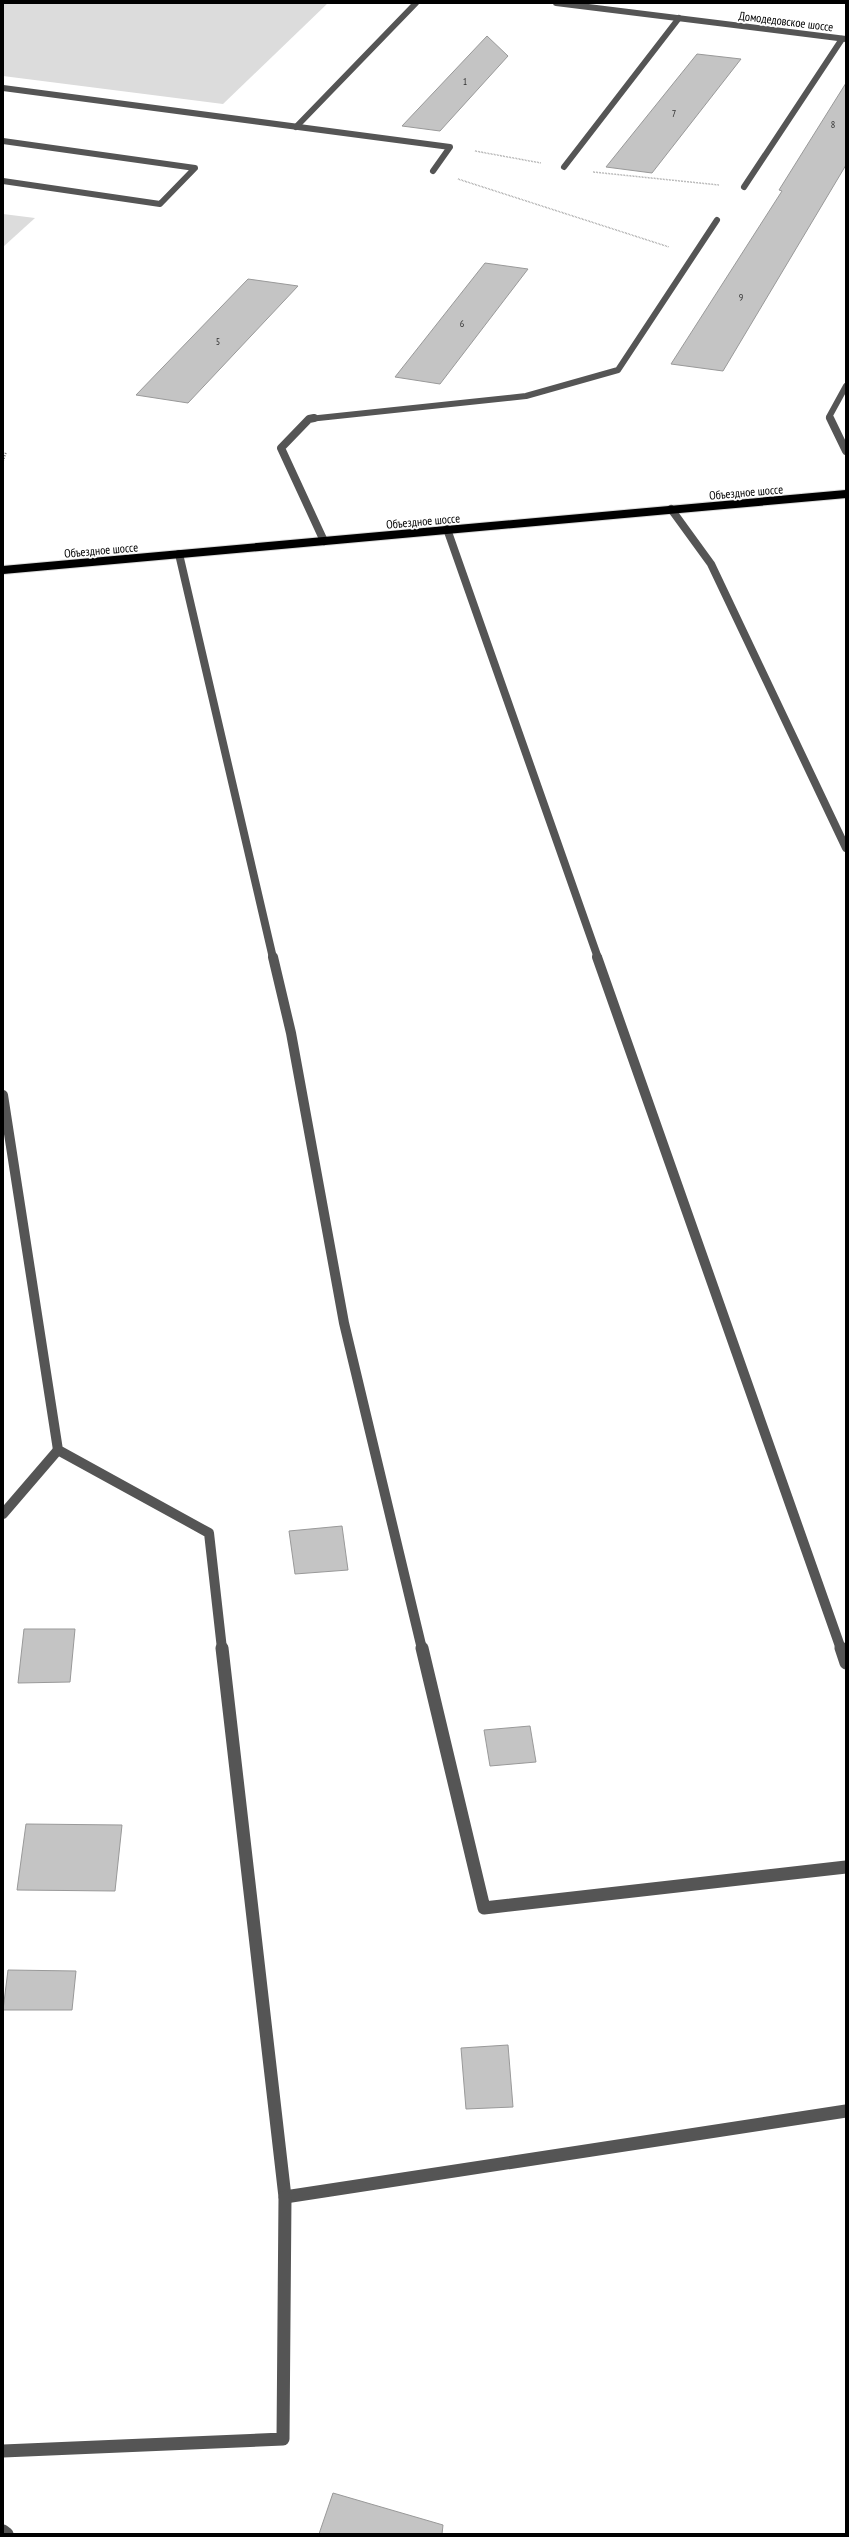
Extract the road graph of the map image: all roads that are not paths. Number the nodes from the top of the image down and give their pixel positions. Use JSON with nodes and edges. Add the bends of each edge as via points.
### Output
{"nodes":[{"id":1,"x":416,"y":3,"type":"edge"},
{"id":2,"x":556,"y":3,"type":"edge"},
{"id":3,"x":614,"y":3,"type":"edge"},
{"id":4,"x":609,"y":9,"type":"junction"},
{"id":5,"x":679,"y":18,"type":"junction"},
{"id":6,"x":844,"y":39,"type":"edge"},
{"id":7,"x":3,"y":88,"type":"edge"},
{"id":8,"x":296,"y":127,"type":"junction"},
{"id":9,"x":3,"y":141,"type":"edge"},
{"id":10,"x":564,"y":167,"type":"dead end"},
{"id":11,"x":433,"y":171,"type":"road end"},
{"id":12,"x":3,"y":181,"type":"edge"},
{"id":13,"x":744,"y":187,"type":"dead end"},
{"id":14,"x":717,"y":220,"type":"dead end"},
{"id":15,"x":846,"y":386,"type":"edge"},
{"id":16,"x":846,"y":451,"type":"edge"},
{"id":17,"x":846,"y":494,"type":"edge"},
{"id":18,"x":671,"y":509,"type":"junction"},
{"id":19,"x":447,"y":530,"type":"junction"},
{"id":20,"x":324,"y":541,"type":"junction"},
{"id":21,"x":179,"y":554,"type":"junction"},
{"id":22,"x":3,"y":570,"type":"edge"},
{"id":23,"x":846,"y":848,"type":"edge"},
{"id":24,"x":3,"y":1095,"type":"edge"},
{"id":25,"x":58,"y":1450,"type":"junction"},
{"id":26,"x":3,"y":1514,"type":"edge"},
{"id":27,"x":846,"y":1663,"type":"edge"},
{"id":28,"x":846,"y":1867,"type":"edge"},
{"id":29,"x":846,"y":2111,"type":"edge"},
{"id":30,"x":285,"y":2197,"type":"junction"},
{"id":31,"x":3,"y":2451,"type":"edge"},
{"id":32,"x":3,"y":2531,"type":"edge"},
{"id":33,"x":8,"y":2534,"type":"edge"}],
"edges":[{"from":1,"to":8,"type":"street"},
{"from":2,"to":4,"type":"street","name":"Домодедовское шоссе"},
{"from":3,"to":4,"type":"street"},
{"from":4,"to":5,"type":"street","name":"Домодедовское шоссе"},
{"from":5,"to":6,"type":"street","name":"Домодедовское шоссе"},
{"from":5,"to":10,"type":"street"},
{"from":6,"to":13,"type":"street"},
{"from":7,"to":8,"type":"street"},
{"from":8,"to":11,"type":"street","via":[[450,147]]},
{"from":9,"to":12,"type":"street","via":[[195,168],[160,204]]},
{"from":14,"to":20,"type":"street","via":[[618,370],[526,396],[309,419],[281,448]]},
{"from":15,"to":16,"type":"street","via":[[829,417]]},
{"from":17,"to":18,"type":"main road","name":"Объездное шоссе"},
{"from":18,"to":19,"type":"main road","name":"Объездное шоссе"},
{"from":18,"to":23,"type":"street","via":[[711,564]]},
{"from":19,"to":20,"type":"main road","name":"Объездное шоссе"},
{"from":19,"to":27,"type":"street"},
{"from":20,"to":21,"type":"main road","name":"Объездное шоссе"},
{"from":21,"to":22,"type":"main road","name":"Объездное шоссе"},
{"from":21,"to":28,"type":"street","via":[[290,1033],[344,1323],[484,1908]]},
{"from":24,"to":25,"type":"street"},
{"from":25,"to":26,"type":"street"},
{"from":25,"to":30,"type":"street","via":[[209,1533]]},
{"from":29,"to":30,"type":"street"},
{"from":30,"to":31,"type":"street","via":[[283,2439]]},
{"from":32,"to":33,"type":"street"}]}
